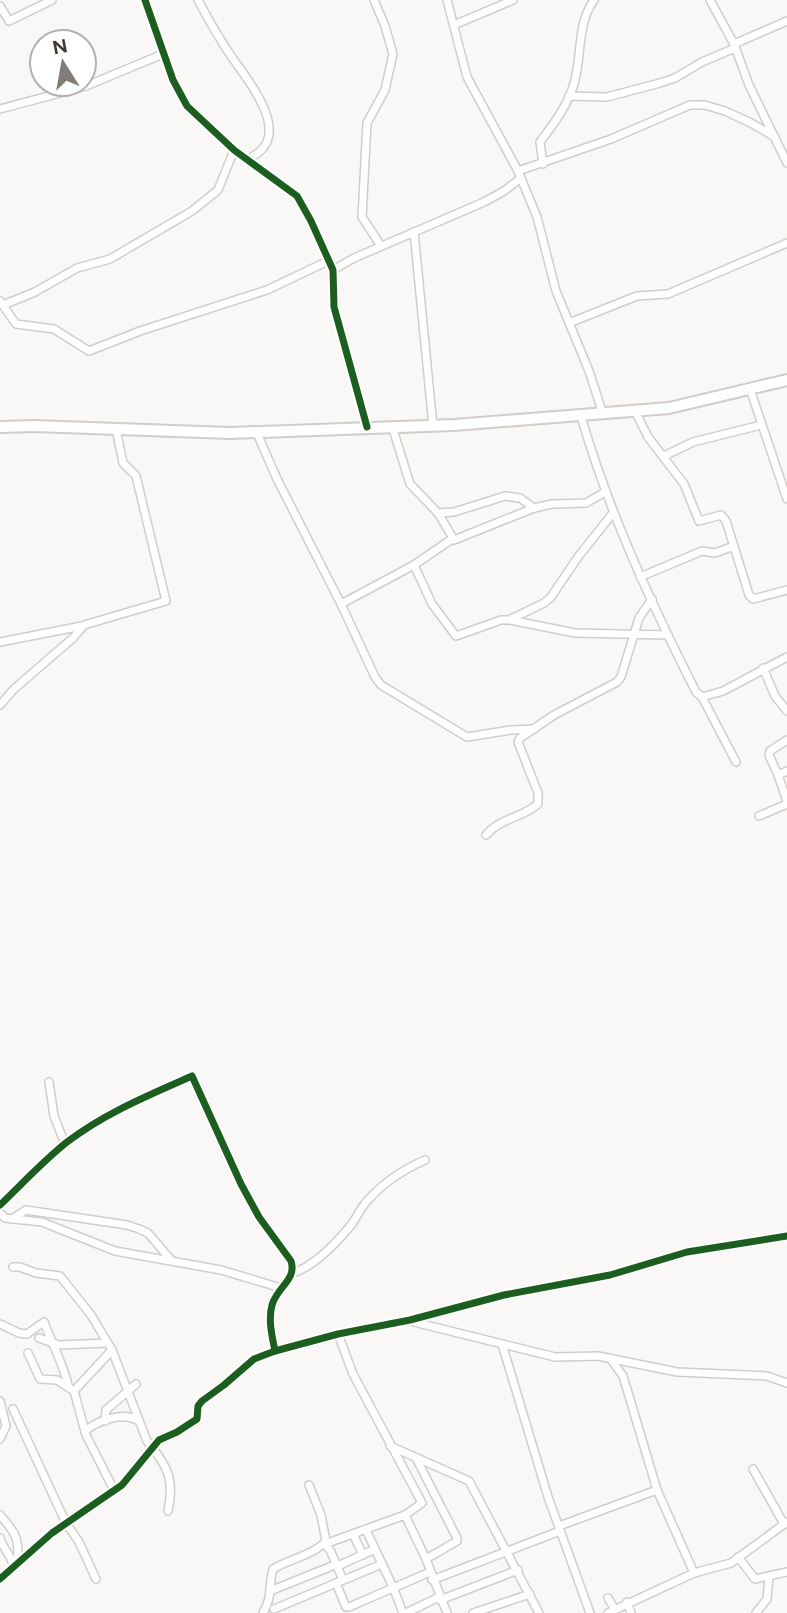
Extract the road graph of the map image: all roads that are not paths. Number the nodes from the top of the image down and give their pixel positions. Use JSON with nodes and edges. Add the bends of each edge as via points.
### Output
{"nodes":[{"id":1,"x":52,"y":0,"type":"edge"},
{"id":2,"x":145,"y":0,"type":"edge"},
{"id":3,"x":198,"y":0,"type":"edge"},
{"id":4,"x":374,"y":0,"type":"edge"},
{"id":5,"x":447,"y":0,"type":"edge"},
{"id":6,"x":513,"y":0,"type":"edge"},
{"id":7,"x":594,"y":0,"type":"edge"},
{"id":8,"x":710,"y":0,"type":"edge"},
{"id":9,"x":38,"y":3,"type":"edge"},
{"id":10,"x":0,"y":6,"type":"edge"},
{"id":11,"x":787,"y":21,"type":"edge"},
{"id":12,"x":454,"y":25,"type":"junction"},
{"id":13,"x":734,"y":46,"type":"junction"},
{"id":14,"x":163,"y":54,"type":"junction"},
{"id":15,"x":569,"y":96,"type":"junction"},
{"id":16,"x":0,"y":110,"type":"edge"},
{"id":17,"x":775,"y":137,"type":"junction"},
{"id":18,"x":233,"y":150,"type":"junction"},
{"id":19,"x":247,"y":160,"type":"junction"},
{"id":20,"x":543,"y":163,"type":"junction"},
{"id":21,"x":787,"y":163,"type":"edge"},
{"id":22,"x":520,"y":174,"type":"junction"},
{"id":23,"x":414,"y":233,"type":"junction"},
{"id":24,"x":787,"y":243,"type":"edge"},
{"id":25,"x":381,"y":246,"type":"junction"},
{"id":26,"x":328,"y":261,"type":"junction"},
{"id":27,"x":333,"y":270,"type":"junction"},
{"id":28,"x":1,"y":303,"type":"edge"},
{"id":29,"x":569,"y":323,"type":"junction"},
{"id":30,"x":787,"y":380,"type":"edge"},
{"id":31,"x":750,"y":389,"type":"junction"},
{"id":32,"x":635,"y":411,"type":"junction"},
{"id":33,"x":603,"y":414,"type":"junction"},
{"id":34,"x":581,"y":416,"type":"junction"},
{"id":35,"x":761,"y":425,"type":"junction"},
{"id":36,"x":392,"y":426,"type":"junction"},
{"id":37,"x":433,"y":426,"type":"junction"},
{"id":38,"x":0,"y":427,"type":"edge"},
{"id":39,"x":367,"y":427,"type":"junction"},
{"id":40,"x":116,"y":429,"type":"junction"},
{"id":41,"x":256,"y":431,"type":"junction"},
{"id":42,"x":664,"y":456,"type":"junction"},
{"id":43,"x":605,"y":492,"type":"junction"},
{"id":44,"x":786,"y":494,"type":"edge"},
{"id":45,"x":534,"y":508,"type":"junction"},
{"id":46,"x":438,"y":513,"type":"junction"},
{"id":47,"x":613,"y":513,"type":"junction"},
{"id":48,"x":452,"y":539,"type":"junction"},
{"id":49,"x":734,"y":546,"type":"junction"},
{"id":50,"x":414,"y":565,"type":"junction"},
{"id":51,"x":640,"y":577,"type":"junction"},
{"id":52,"x":787,"y":590,"type":"edge"},
{"id":53,"x":652,"y":599,"type":"junction"},
{"id":54,"x":341,"y":604,"type":"junction"},
{"id":55,"x":510,"y":620,"type":"junction"},
{"id":56,"x":82,"y":626,"type":"junction"},
{"id":57,"x":633,"y":634,"type":"junction"},
{"id":58,"x":668,"y":635,"type":"junction"},
{"id":59,"x":0,"y":642,"type":"edge"},
{"id":60,"x":787,"y":657,"type":"edge"},
{"id":61,"x":763,"y":668,"type":"junction"},
{"id":62,"x":702,"y":697,"type":"junction"},
{"id":63,"x":0,"y":705,"type":"edge"},
{"id":64,"x":787,"y":711,"type":"edge"},
{"id":65,"x":534,"y":729,"type":"junction"},
{"id":66,"x":787,"y":740,"type":"edge"},
{"id":67,"x":736,"y":762,"type":"dead end"},
{"id":68,"x":787,"y":771,"type":"edge"},
{"id":69,"x":778,"y":775,"type":"junction"},
{"id":70,"x":787,"y":802,"type":"edge"},
{"id":71,"x":759,"y":816,"type":"dead end"},
{"id":72,"x":486,"y":835,"type":"dead end"},
{"id":73,"x":49,"y":1082,"type":"dead end"},
{"id":74,"x":65,"y":1144,"type":"junction"},
{"id":75,"x":425,"y":1160,"type":"dead end"},
{"id":76,"x":0,"y":1205,"type":"edge"},
{"id":77,"x":0,"y":1213,"type":"edge"},
{"id":78,"x":12,"y":1219,"type":"junction"},
{"id":79,"x":787,"y":1236,"type":"edge"},
{"id":80,"x":171,"y":1260,"type":"junction"},
{"id":81,"x":13,"y":1267,"type":"dead end"},
{"id":82,"x":293,"y":1273,"type":"junction"},
{"id":83,"x":281,"y":1288,"type":"junction"},
{"id":84,"x":410,"y":1320,"type":"junction"},
{"id":85,"x":0,"y":1324,"type":"edge"},
{"id":86,"x":338,"y":1334,"type":"junction"},
{"id":87,"x":39,"y":1338,"type":"dead end"},
{"id":88,"x":51,"y":1342,"type":"junction"},
{"id":89,"x":502,"y":1344,"type":"junction"},
{"id":90,"x":109,"y":1347,"type":"junction"},
{"id":91,"x":275,"y":1351,"type":"junction"},
{"id":92,"x":28,"y":1353,"type":"dead end"},
{"id":93,"x":610,"y":1358,"type":"junction"},
{"id":94,"x":787,"y":1382,"type":"edge"},
{"id":95,"x":136,"y":1384,"type":"dead end"},
{"id":96,"x":71,"y":1388,"type":"junction"},
{"id":97,"x":127,"y":1391,"type":"junction"},
{"id":98,"x":0,"y":1401,"type":"edge"},
{"id":99,"x":13,"y":1409,"type":"dead end"},
{"id":100,"x":105,"y":1420,"type":"junction"},
{"id":101,"x":140,"y":1422,"type":"junction"},
{"id":102,"x":85,"y":1431,"type":"junction"},
{"id":103,"x":0,"y":1438,"type":"edge"},
{"id":104,"x":390,"y":1446,"type":"junction"},
{"id":105,"x":153,"y":1448,"type":"junction"},
{"id":106,"x":415,"y":1458,"type":"junction"},
{"id":107,"x":753,"y":1469,"type":"dead end"},
{"id":108,"x":422,"y":1471,"type":"junction"},
{"id":109,"x":407,"y":1479,"type":"junction"},
{"id":110,"x":309,"y":1485,"type":"dead end"},
{"id":111,"x":114,"y":1490,"type":"junction"},
{"id":112,"x":657,"y":1490,"type":"junction"},
{"id":113,"x":168,"y":1511,"type":"dead end"},
{"id":114,"x":405,"y":1515,"type":"junction"},
{"id":115,"x":0,"y":1516,"type":"edge"},
{"id":116,"x":66,"y":1523,"type":"junction"},
{"id":117,"x":785,"y":1523,"type":"edge"},
{"id":118,"x":559,"y":1529,"type":"junction"},
{"id":119,"x":366,"y":1530,"type":"junction"},
{"id":120,"x":354,"y":1534,"type":"junction"},
{"id":121,"x":1,"y":1542,"type":"edge"},
{"id":122,"x":325,"y":1544,"type":"junction"},
{"id":123,"x":19,"y":1547,"type":"junction"},
{"id":124,"x":375,"y":1549,"type":"junction"},
{"id":125,"x":508,"y":1551,"type":"junction"},
{"id":126,"x":363,"y":1555,"type":"junction"},
{"id":127,"x":738,"y":1557,"type":"junction"},
{"id":128,"x":426,"y":1559,"type":"junction"},
{"id":129,"x":382,"y":1564,"type":"junction"},
{"id":130,"x":15,"y":1565,"type":"junction"},
{"id":131,"x":337,"y":1565,"type":"junction"},
{"id":132,"x":518,"y":1570,"type":"junction"},
{"id":133,"x":787,"y":1572,"type":"edge"},
{"id":134,"x":694,"y":1573,"type":"junction"},
{"id":135,"x":431,"y":1576,"type":"junction"},
{"id":136,"x":769,"y":1576,"type":"junction"},
{"id":137,"x":0,"y":1578,"type":"edge"},
{"id":138,"x":96,"y":1579,"type":"dead end"},
{"id":139,"x":340,"y":1581,"type":"junction"},
{"id":140,"x":393,"y":1587,"type":"junction"},
{"id":141,"x":270,"y":1591,"type":"junction"},
{"id":142,"x":530,"y":1594,"type":"junction"},
{"id":143,"x":608,"y":1598,"type":"dead end"},
{"id":144,"x":440,"y":1599,"type":"junction"},
{"id":145,"x":270,"y":1600,"type":"junction"},
{"id":146,"x":627,"y":1602,"type":"junction"},
{"id":147,"x":354,"y":1605,"type":"junction"},
{"id":148,"x":276,"y":1611,"type":"edge"},
{"id":149,"x":611,"y":1611,"type":"edge"},
{"id":150,"x":588,"y":1612,"type":"edge"},
{"id":151,"x":263,"y":1613,"type":"edge"},
{"id":152,"x":360,"y":1613,"type":"edge"},
{"id":153,"x":404,"y":1613,"type":"edge"},
{"id":154,"x":447,"y":1613,"type":"edge"},
{"id":155,"x":473,"y":1613,"type":"edge"},
{"id":156,"x":540,"y":1613,"type":"edge"},
{"id":157,"x":631,"y":1613,"type":"edge"},
{"id":158,"x":756,"y":1613,"type":"edge"}],
"edges":[{"from":1,"to":9,"type":"street"},
{"from":2,"to":14,"type":"street"},
{"from":3,"to":19,"type":"street","via":[[246,75],[267,118],[266,143]]},
{"from":4,"to":25,"type":"street","via":[[393,54],[386,90],[367,123],[362,217]]},
{"from":5,"to":12,"type":"street"},
{"from":6,"to":12,"type":"street"},
{"from":7,"to":15,"type":"street","via":[[583,20]]},
{"from":8,"to":13,"type":"street"},
{"from":9,"to":10,"type":"street","via":[[9,21]]},
{"from":11,"to":13,"type":"street"},
{"from":12,"to":22,"type":"street","via":[[467,77]]},
{"from":13,"to":15,"type":"street","via":[[660,83],[607,97]]},
{"from":13,"to":17,"type":"street"},
{"from":14,"to":16,"type":"street","via":[[86,86]]},
{"from":14,"to":18,"type":"street","via":[[187,106]]},
{"from":15,"to":20,"type":"street","via":[[540,142]]},
{"from":17,"to":20,"type":"street","via":[[725,111],[690,105]]},
{"from":17,"to":21,"type":"street"},
{"from":18,"to":19,"type":"street"},
{"from":18,"to":28,"type":"street","via":[[218,190],[192,211],[110,259],[77,268],[35,292]]},
{"from":19,"to":26,"type":"street","via":[[297,196]]},
{"from":20,"to":22,"type":"street"},
{"from":22,"to":23,"type":"street","via":[[504,191]]},
{"from":22,"to":29,"type":"street"},
{"from":23,"to":25,"type":"street"},
{"from":23,"to":37,"type":"street"},
{"from":24,"to":29,"type":"street","via":[[668,294],[637,296]]},
{"from":25,"to":27,"type":"street"},
{"from":26,"to":27,"type":"street"},
{"from":26,"to":28,"type":"street","via":[[267,290],[89,351],[54,329],[16,324]]},
{"from":27,"to":39,"type":"street","via":[[334,307]]},
{"from":29,"to":33,"type":"street"},
{"from":30,"to":31,"type":"main road"},
{"from":31,"to":32,"type":"main road","via":[[685,406]]},
{"from":31,"to":35,"type":"street"},
{"from":32,"to":33,"type":"main road"},
{"from":32,"to":42,"type":"street"},
{"from":33,"to":34,"type":"main road"},
{"from":34,"to":37,"type":"main road"},
{"from":34,"to":43,"type":"street"},
{"from":35,"to":42,"type":"street","via":[[693,442]]},
{"from":35,"to":44,"type":"street"},
{"from":36,"to":37,"type":"main road"},
{"from":36,"to":39,"type":"main road"},
{"from":36,"to":46,"type":"street","via":[[410,484]]},
{"from":38,"to":40,"type":"main road"},
{"from":39,"to":41,"type":"main road"},
{"from":40,"to":41,"type":"main road"},
{"from":40,"to":56,"type":"street","via":[[123,463],[136,475],[166,601]]},
{"from":41,"to":54,"type":"street"},
{"from":42,"to":49,"type":"street","via":[[684,484],[699,521],[721,515]]},
{"from":43,"to":45,"type":"street","via":[[586,503]]},
{"from":43,"to":47,"type":"street"},
{"from":45,"to":46,"type":"street","via":[[520,498],[505,496]]},
{"from":45,"to":48,"type":"street"},
{"from":46,"to":48,"type":"street"},
{"from":47,"to":51,"type":"street"},
{"from":47,"to":55,"type":"street","via":[[551,597]]},
{"from":48,"to":50,"type":"street"},
{"from":49,"to":51,"type":"street","via":[[715,553],[702,551]]},
{"from":49,"to":52,"type":"street","via":[[753,599]]},
{"from":50,"to":54,"type":"street"},
{"from":50,"to":55,"type":"street","via":[[432,604],[453,634],[460,636]]},
{"from":51,"to":53,"type":"street"},
{"from":53,"to":57,"type":"street"},
{"from":53,"to":58,"type":"street"},
{"from":54,"to":65,"type":"street","via":[[375,677],[395,695],[467,737]]},
{"from":55,"to":57,"type":"street","via":[[575,633]]},
{"from":56,"to":59,"type":"street"},
{"from":56,"to":63,"type":"street"},
{"from":57,"to":58,"type":"street"},
{"from":57,"to":65,"type":"street","via":[[617,682]]},
{"from":58,"to":62,"type":"street"},
{"from":60,"to":61,"type":"street"},
{"from":61,"to":62,"type":"street","via":[[723,691]]},
{"from":61,"to":64,"type":"street"},
{"from":62,"to":67,"type":"street"},
{"from":65,"to":72,"type":"street","via":[[519,741],[538,804],[500,822]]},
{"from":66,"to":69,"type":"street","via":[[770,751]]},
{"from":68,"to":69,"type":"street"},
{"from":69,"to":70,"type":"street"},
{"from":70,"to":71,"type":"street"},
{"from":73,"to":74,"type":"street","via":[[54,1116]]},
{"from":74,"to":76,"type":"street"},
{"from":74,"to":82,"type":"street","via":[[108,1116],[192,1076],[240,1184],[291,1261]]},
{"from":75,"to":82,"type":"street","via":[[384,1184],[347,1230]]},
{"from":77,"to":78,"type":"street"},
{"from":78,"to":80,"type":"street","via":[[52,1226],[115,1251]]},
{"from":78,"to":80,"type":"street","via":[[26,1210],[127,1225],[148,1233]]},
{"from":79,"to":84,"type":"street","via":[[687,1252],[610,1275],[503,1295]]},
{"from":80,"to":83,"type":"street"},
{"from":81,"to":90,"type":"street","via":[[60,1276]]},
{"from":82,"to":83,"type":"street"},
{"from":83,"to":91,"type":"street","via":[[271,1315]]},
{"from":84,"to":86,"type":"street"},
{"from":84,"to":89,"type":"street"},
{"from":85,"to":88,"type":"street","via":[[27,1334],[44,1322]]},
{"from":86,"to":91,"type":"street"},
{"from":86,"to":104,"type":"street"},
{"from":87,"to":88,"type":"street"},
{"from":88,"to":90,"type":"street"},
{"from":88,"to":96,"type":"street"},
{"from":89,"to":93,"type":"street","via":[[555,1357]]},
{"from":89,"to":118,"type":"street"},
{"from":90,"to":96,"type":"street"},
{"from":90,"to":97,"type":"street"},
{"from":91,"to":105,"type":"street","via":[[254,1359],[202,1401],[197,1419]]},
{"from":92,"to":96,"type":"street","via":[[40,1379],[57,1380]]},
{"from":93,"to":94,"type":"street","via":[[677,1372],[756,1375]]},
{"from":93,"to":112,"type":"street","via":[[623,1376]]},
{"from":95,"to":97,"type":"street"},
{"from":96,"to":102,"type":"street"},
{"from":97,"to":100,"type":"street","via":[[106,1409]]},
{"from":97,"to":101,"type":"street"},
{"from":98,"to":103,"type":"street","via":[[6,1426]]},
{"from":99,"to":116,"type":"street"},
{"from":100,"to":101,"type":"street","via":[[128,1416]]},
{"from":100,"to":102,"type":"street"},
{"from":101,"to":105,"type":"street"},
{"from":102,"to":111,"type":"street"},
{"from":104,"to":106,"type":"street"},
{"from":104,"to":109,"type":"street"},
{"from":105,"to":111,"type":"street"},
{"from":105,"to":113,"type":"street","via":[[169,1473]]},
{"from":106,"to":108,"type":"street"},
{"from":106,"to":125,"type":"street","via":[[469,1481]]},
{"from":107,"to":117,"type":"street"},
{"from":108,"to":109,"type":"street"},
{"from":108,"to":128,"type":"street","via":[[457,1541]]},
{"from":109,"to":114,"type":"street","via":[[422,1503]]},
{"from":110,"to":122,"type":"street","via":[[321,1515]]},
{"from":111,"to":116,"type":"street"},
{"from":112,"to":118,"type":"street"},
{"from":112,"to":134,"type":"street"},
{"from":114,"to":119,"type":"street"},
{"from":114,"to":128,"type":"street"},
{"from":115,"to":123,"type":"street","via":[[18,1538]]},
{"from":116,"to":130,"type":"street"},
{"from":116,"to":138,"type":"street"},
{"from":117,"to":127,"type":"street"},
{"from":118,"to":125,"type":"street"},
{"from":118,"to":150,"type":"street"},
{"from":119,"to":120,"type":"street"},
{"from":119,"to":124,"type":"street"},
{"from":120,"to":122,"type":"street"},
{"from":120,"to":126,"type":"street"},
{"from":121,"to":123,"type":"street"},
{"from":121,"to":130,"type":"street"},
{"from":122,"to":131,"type":"street"},
{"from":122,"to":141,"type":"street","via":[[273,1569]]},
{"from":123,"to":130,"type":"street"},
{"from":124,"to":126,"type":"street"},
{"from":124,"to":129,"type":"street"},
{"from":125,"to":132,"type":"street"},
{"from":125,"to":135,"type":"street"},
{"from":126,"to":131,"type":"street"},
{"from":127,"to":134,"type":"street"},
{"from":127,"to":136,"type":"street","via":[[755,1579]]},
{"from":128,"to":135,"type":"street"},
{"from":129,"to":139,"type":"street"},
{"from":129,"to":140,"type":"street"},
{"from":130,"to":137,"type":"street"},
{"from":131,"to":139,"type":"street"},
{"from":131,"to":141,"type":"street"},
{"from":132,"to":142,"type":"street"},
{"from":132,"to":144,"type":"street"},
{"from":133,"to":136,"type":"street"},
{"from":134,"to":146,"type":"street"},
{"from":135,"to":140,"type":"street"},
{"from":135,"to":144,"type":"street"},
{"from":136,"to":158,"type":"street","via":[[767,1599]]},
{"from":139,"to":147,"type":"street","via":[[346,1607]]},
{"from":139,"to":148,"type":"street"},
{"from":140,"to":147,"type":"street"},
{"from":140,"to":153,"type":"street"},
{"from":141,"to":145,"type":"street"},
{"from":142,"to":155,"type":"street"},
{"from":142,"to":156,"type":"street"},
{"from":143,"to":149,"type":"street"},
{"from":144,"to":153,"type":"street"},
{"from":144,"to":154,"type":"street"},
{"from":145,"to":148,"type":"street"},
{"from":145,"to":151,"type":"street"},
{"from":146,"to":149,"type":"street"},
{"from":146,"to":157,"type":"street"},
{"from":147,"to":152,"type":"street"}]}
